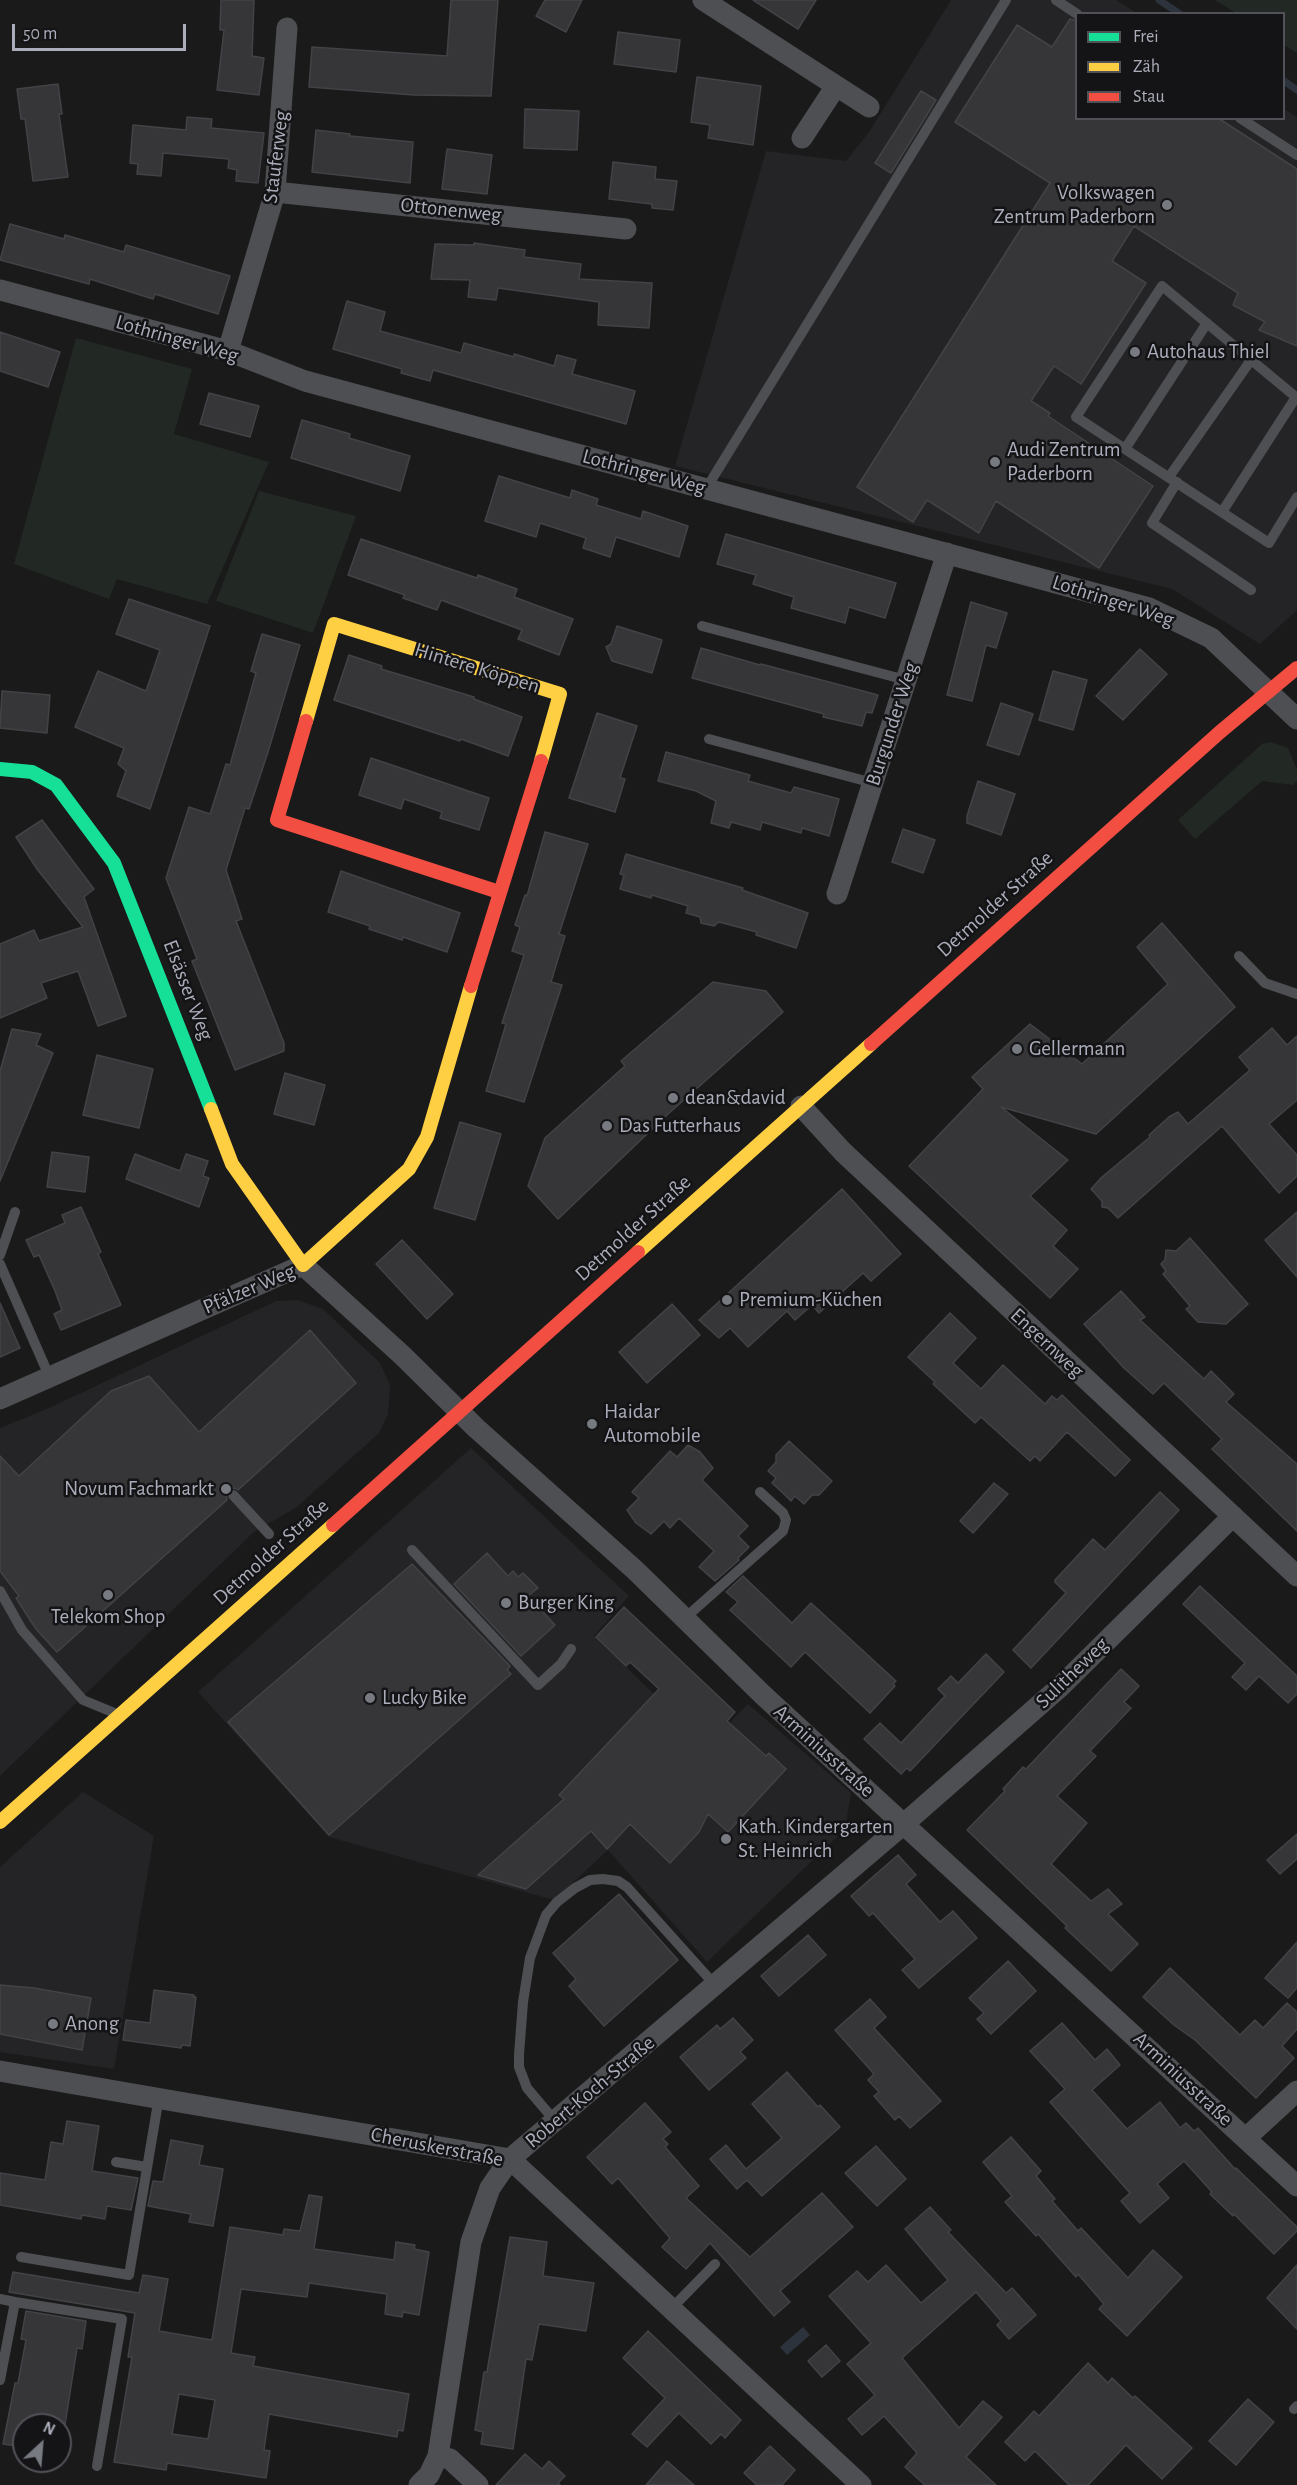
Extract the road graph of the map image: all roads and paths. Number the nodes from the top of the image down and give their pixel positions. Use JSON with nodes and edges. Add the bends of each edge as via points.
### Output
{"nodes":[{"id":1,"x":703,"y":0,"type":"edge"},
{"id":2,"x":1006,"y":0,"type":"edge"},
{"id":3,"x":1056,"y":0,"type":"edge"},
{"id":4,"x":1075,"y":13,"type":"edge"},
{"id":5,"x":287,"y":28,"type":"dead end"},
{"id":6,"x":836,"y":86,"type":"junction"},
{"id":7,"x":869,"y":107,"type":"dead end"},
{"id":8,"x":1243,"y":120,"type":"edge"},
{"id":9,"x":802,"y":138,"type":"dead end"},
{"id":10,"x":1297,"y":155,"type":"edge"},
{"id":11,"x":275,"y":192,"type":"junction"},
{"id":12,"x":626,"y":229,"type":"dead end"},
{"id":13,"x":0,"y":290,"type":"edge"},
{"id":14,"x":1207,"y":323,"type":"junction"},
{"id":15,"x":228,"y":351,"type":"junction"},
{"id":16,"x":1251,"y":360,"type":"junction"},
{"id":17,"x":1296,"y":397,"type":"edge"},
{"id":18,"x":1125,"y":449,"type":"junction"},
{"id":19,"x":1172,"y":480,"type":"junction"},
{"id":20,"x":706,"y":489,"type":"junction"},
{"id":21,"x":1297,"y":497,"type":"edge"},
{"id":22,"x":1222,"y":512,"type":"junction"},
{"id":23,"x":947,"y":553,"type":"junction"},
{"id":24,"x":1251,"y":590,"type":"dead end"},
{"id":25,"x":702,"y":626,"type":"dead end"},
{"id":26,"x":1297,"y":669,"type":"edge"},
{"id":27,"x":906,"y":680,"type":"junction"},
{"id":28,"x":1268,"y":692,"type":"junction"},
{"id":29,"x":1297,"y":719,"type":"edge"},
{"id":30,"x":709,"y":739,"type":"dead end"},
{"id":31,"x":0,"y":769,"type":"edge"},
{"id":32,"x":873,"y":783,"type":"junction"},
{"id":33,"x":500,"y":892,"type":"junction"},
{"id":34,"x":837,"y":894,"type":"dead end"},
{"id":35,"x":1239,"y":956,"type":"dead end"},
{"id":36,"x":1297,"y":994,"type":"edge"},
{"id":37,"x":801,"y":1106,"type":"junction"},
{"id":38,"x":15,"y":1212,"type":"dead end"},
{"id":39,"x":0,"y":1255,"type":"edge"},
{"id":40,"x":0,"y":1264,"type":"edge"},
{"id":41,"x":303,"y":1266,"type":"junction"},
{"id":42,"x":50,"y":1377,"type":"junction"},
{"id":43,"x":0,"y":1400,"type":"edge"},
{"id":44,"x":459,"y":1412,"type":"junction"},
{"id":45,"x":760,"y":1492,"type":"dead end"},
{"id":46,"x":233,"y":1495,"type":"dead end"},
{"id":47,"x":1233,"y":1516,"type":"junction"},
{"id":48,"x":269,"y":1534,"type":"dead end"},
{"id":49,"x":412,"y":1550,"type":"dead end"},
{"id":50,"x":1297,"y":1576,"type":"edge"},
{"id":51,"x":0,"y":1591,"type":"edge"},
{"id":52,"x":685,"y":1618,"type":"junction"},
{"id":53,"x":571,"y":1649,"type":"dead end"},
{"id":54,"x":119,"y":1716,"type":"junction"},
{"id":55,"x":0,"y":1822,"type":"edge"},
{"id":56,"x":905,"y":1823,"type":"junction"},
{"id":57,"x":715,"y":1985,"type":"junction"},
{"id":58,"x":0,"y":2071,"type":"edge"},
{"id":59,"x":1297,"y":2091,"type":"edge"},
{"id":60,"x":159,"y":2097,"type":"junction"},
{"id":61,"x":555,"y":2121,"type":"junction"},
{"id":62,"x":1247,"y":2137,"type":"junction"},
{"id":63,"x":510,"y":2159,"type":"junction"},
{"id":64,"x":116,"y":2162,"type":"dead end"},
{"id":65,"x":147,"y":2167,"type":"junction"},
{"id":66,"x":1297,"y":2186,"type":"edge"},
{"id":67,"x":21,"y":2257,"type":"dead end"},
{"id":68,"x":715,"y":2264,"type":"dead end"},
{"id":69,"x":0,"y":2299,"type":"edge"},
{"id":70,"x":15,"y":2302,"type":"junction"},
{"id":71,"x":671,"y":2309,"type":"junction"},
{"id":72,"x":0,"y":2377,"type":"edge"},
{"id":73,"x":438,"y":2456,"type":"junction"},
{"id":74,"x":97,"y":2466,"type":"dead end"},
{"id":75,"x":418,"y":2485,"type":"edge"},
{"id":76,"x":478,"y":2485,"type":"edge"},
{"id":77,"x":861,"y":2485,"type":"edge"}],
"edges":[{"from":1,"to":6,"type":"street"},
{"from":2,"to":20,"type":"lane"},
{"from":3,"to":4,"type":"lane"},
{"from":5,"to":11,"type":"street","name":"Stauferweg"},
{"from":6,"to":7,"type":"street"},
{"from":6,"to":9,"type":"street"},
{"from":8,"to":10,"type":"lane"},
{"from":11,"to":12,"type":"street","name":"Ottonenweg"},
{"from":11,"to":15,"type":"street","name":"Stauferweg"},
{"from":13,"to":15,"type":"street","name":"Lothringer Weg"},
{"from":14,"to":16,"type":"lane"},
{"from":14,"to":18,"type":"lane"},
{"from":14,"to":18,"type":"lane","via":[[1162,286],[1076,417]]},
{"from":15,"to":20,"type":"street","name":"Lothringer Weg","via":[[305,381]]},
{"from":16,"to":17,"type":"lane"},
{"from":16,"to":19,"type":"lane"},
{"from":17,"to":22,"type":"lane"},
{"from":18,"to":19,"type":"lane"},
{"from":19,"to":22,"type":"lane"},
{"from":19,"to":24,"type":"lane","via":[[1152,523]]},
{"from":20,"to":23,"type":"street","name":"Lothringer Weg"},
{"from":21,"to":22,"type":"lane","via":[[1269,543]]},
{"from":23,"to":27,"type":"street","name":"Burgunder Weg"},
{"from":23,"to":28,"type":"street","name":"Lothringer Weg","via":[[1149,608],[1211,638]]},
{"from":25,"to":27,"type":"lane"},
{"from":26,"to":28,"type":"street","name":"Detmolder Straße"},
{"from":27,"to":32,"type":"street","name":"Burgunder Weg"},
{"from":28,"to":29,"type":"street","name":"Lothringer Weg"},
{"from":28,"to":37,"type":"street","name":"Detmolder Straße"},
{"from":30,"to":32,"type":"lane"},
{"from":31,"to":41,"type":"street","name":"Elsässer Weg","via":[[32,772],[56,785],[114,863],[232,1164]]},
{"from":32,"to":34,"type":"street","name":"Burgunder Weg"},
{"from":33,"to":33,"type":"street","name":"Hintere Köppen","via":[[560,694],[327,620],[277,820]]},
{"from":33,"to":41,"type":"street","name":"Hintere Köppen","via":[[427,1137],[409,1169]]},
{"from":35,"to":36,"type":"lane","via":[[1265,983]]},
{"from":37,"to":44,"type":"street","name":"Detmolder Straße"},
{"from":37,"to":47,"type":"street","name":"Engernweg","via":[[843,1152]]},
{"from":38,"to":39,"type":"lane"},
{"from":40,"to":42,"type":"lane"},
{"from":41,"to":42,"type":"street","name":"Pfälzer Weg"},
{"from":41,"to":44,"type":"street","name":"Pfälzer Weg"},
{"from":42,"to":43,"type":"street","name":"Pfälzer Weg"},
{"from":44,"to":52,"type":"street","name":"Arminiusstraße"},
{"from":44,"to":54,"type":"street","name":"Detmolder Straße"},
{"from":45,"to":52,"type":"lane","via":[[783,1513],[783,1531]]},
{"from":46,"to":48,"type":"lane"},
{"from":47,"to":50,"type":"street","name":"Engernweg"},
{"from":47,"to":56,"type":"street","name":"Sulitheweg","via":[[1061,1686]]},
{"from":49,"to":53,"type":"lane","via":[[538,1685]]},
{"from":51,"to":54,"type":"lane","via":[[22,1630],[83,1700]]},
{"from":52,"to":56,"type":"street","name":"Arminiusstraße","via":[[763,1695]]},
{"from":54,"to":55,"type":"street","name":"Detmolder Straße"},
{"from":56,"to":57,"type":"street","name":"Robert-Koch-Straße"},
{"from":56,"to":62,"type":"street","name":"Arminiusstraße"},
{"from":57,"to":61,"type":"street","name":"Robert-Koch-Straße"},
{"from":57,"to":61,"type":"lane","via":[[618,1881],[590,1880],[556,1902],[546,1915],[530,1958],[519,2055],[527,2088]]},
{"from":58,"to":60,"type":"street","name":"Cheruskerstraße"},
{"from":59,"to":62,"type":"street"},
{"from":60,"to":63,"type":"street","name":"Cheruskerstraße"},
{"from":60,"to":65,"type":"lane"},
{"from":61,"to":63,"type":"street","name":"Robert-Koch-Straße"},
{"from":62,"to":66,"type":"street","name":"Arminiusstraße"},
{"from":63,"to":71,"type":"street","name":"Cheruskerstraße"},
{"from":63,"to":73,"type":"street","name":"Robert-Koch-Straße","via":[[490,2188],[471,2242]]},
{"from":64,"to":65,"type":"lane"},
{"from":65,"to":67,"type":"lane","via":[[129,2275]]},
{"from":68,"to":71,"type":"lane"},
{"from":69,"to":70,"type":"lane"},
{"from":70,"to":72,"type":"lane"},
{"from":70,"to":74,"type":"lane","via":[[122,2319]]},
{"from":71,"to":77,"type":"street","name":"Cheruskerstraße"},
{"from":73,"to":75,"type":"street","name":"Robert-Koch-Straße","via":[[429,2475]]},
{"from":73,"to":76,"type":"street","via":[[450,2459]]}]}
